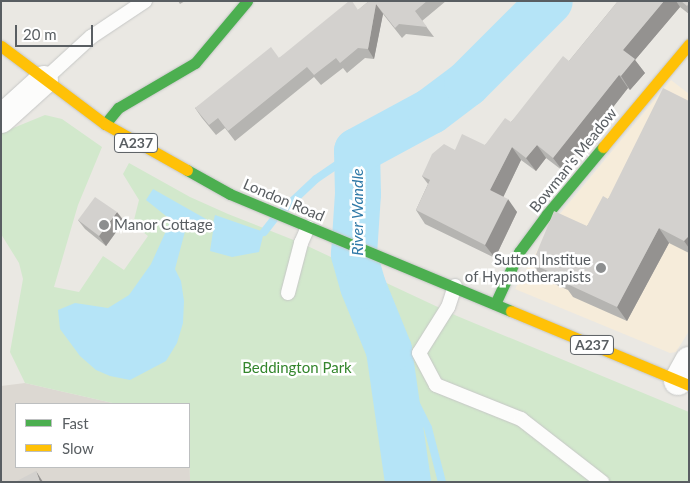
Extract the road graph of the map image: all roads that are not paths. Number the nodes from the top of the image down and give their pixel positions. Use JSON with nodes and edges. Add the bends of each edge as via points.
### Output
{"nodes":[{"id":1,"x":145,"y":1,"type":"edge"},
{"id":2,"x":247,"y":1,"type":"edge"},
{"id":3,"x":689,"y":44,"type":"edge"},
{"id":4,"x":1,"y":46,"type":"edge"},
{"id":5,"x":44,"y":80,"type":"junction"},
{"id":6,"x":1,"y":119,"type":"edge"},
{"id":7,"x":105,"y":124,"type":"junction"},
{"id":8,"x":304,"y":226,"type":"junction"},
{"id":9,"x":455,"y":286,"type":"junction"},
{"id":10,"x":288,"y":293,"type":"dead end"},
{"id":11,"x":495,"y":304,"type":"junction"},
{"id":12,"x":685,"y":376,"type":"edge"},
{"id":13,"x":602,"y":482,"type":"edge"}],
"edges":[{"from":1,"to":5,"type":"lane","via":[[90,37]]},
{"from":2,"to":7,"type":"main road","via":[[195,63],[118,108]]},
{"from":3,"to":11,"type":"main road","name":"Bowman's Meadow","via":[[547,214],[519,252]]},
{"from":4,"to":5,"type":"main road","name":"London Road","number":"A237"},
{"from":5,"to":6,"type":"street"},
{"from":5,"to":7,"type":"main road","name":"London Road","number":"A237"},
{"from":7,"to":8,"type":"main road","name":"London Road","number":"A237","via":[[200,179]]},
{"from":8,"to":9,"type":"main road","name":"London Road","number":"A237"},
{"from":8,"to":10,"type":"lane"},
{"from":9,"to":11,"type":"main road","name":"London Road","number":"A237"},
{"from":9,"to":13,"type":"lane","via":[[448,306],[419,353],[436,385],[521,419]]},
{"from":11,"to":12,"type":"main road","name":"London Road","number":"A237"}]}
